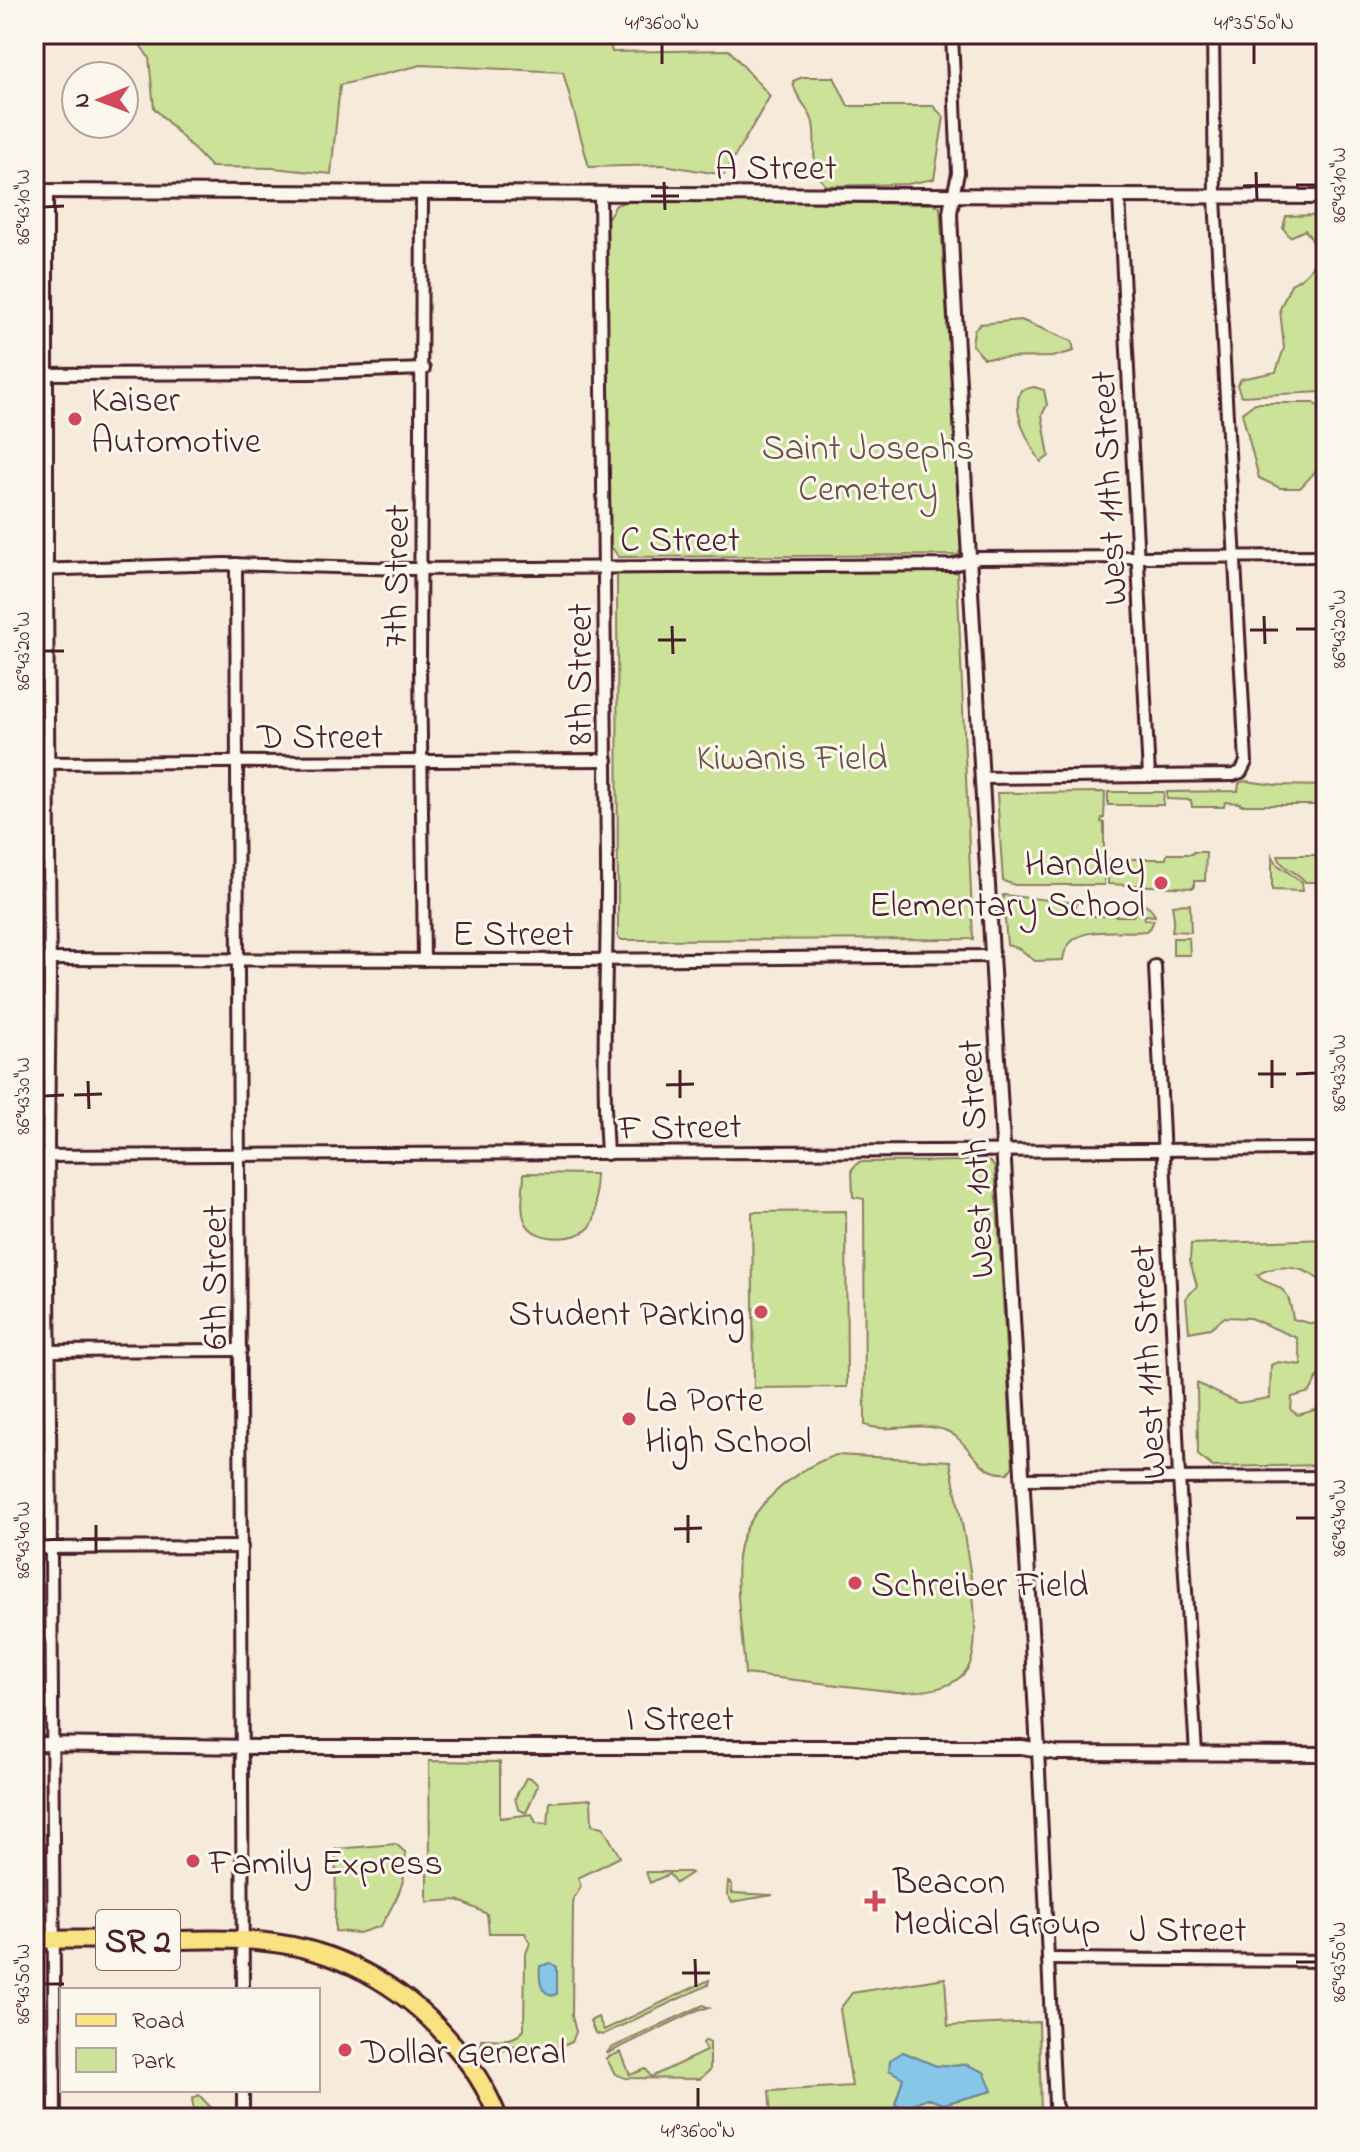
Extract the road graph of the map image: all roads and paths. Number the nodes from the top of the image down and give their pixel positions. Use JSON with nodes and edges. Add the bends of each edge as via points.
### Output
{"nodes":[{"id":1,"x":952,"y":34,"type":"edge"},
{"id":2,"x":1213,"y":34,"type":"edge"},
{"id":3,"x":41,"y":191,"type":"edge"},
{"id":4,"x":422,"y":193,"type":"junction"},
{"id":5,"x":600,"y":194,"type":"junction"},
{"id":6,"x":953,"y":196,"type":"junction"},
{"id":7,"x":1119,"y":196,"type":"junction"},
{"id":8,"x":1326,"y":197,"type":"edge"},
{"id":9,"x":1215,"y":198,"type":"junction"},
{"id":10,"x":424,"y":369,"type":"junction"},
{"id":11,"x":34,"y":374,"type":"edge"},
{"id":12,"x":47,"y":374,"type":"junction"},
{"id":13,"x":1233,"y":556,"type":"junction"},
{"id":14,"x":1326,"y":556,"type":"edge"},
{"id":15,"x":1140,"y":557,"type":"junction"},
{"id":16,"x":969,"y":561,"type":"junction"},
{"id":17,"x":236,"y":564,"type":"junction"},
{"id":18,"x":605,"y":567,"type":"junction"},
{"id":19,"x":421,"y":568,"type":"junction"},
{"id":20,"x":34,"y":570,"type":"edge"},
{"id":21,"x":47,"y":570,"type":"junction"},
{"id":22,"x":607,"y":760,"type":"junction"},
{"id":23,"x":238,"y":762,"type":"junction"},
{"id":24,"x":34,"y":763,"type":"edge"},
{"id":25,"x":49,"y":763,"type":"junction"},
{"id":26,"x":421,"y":763,"type":"junction"},
{"id":27,"x":1149,"y":776,"type":"junction"},
{"id":28,"x":982,"y":778,"type":"junction"},
{"id":29,"x":992,"y":956,"type":"junction"},
{"id":30,"x":34,"y":959,"type":"edge"},
{"id":31,"x":50,"y":959,"type":"junction"},
{"id":32,"x":239,"y":959,"type":"junction"},
{"id":33,"x":424,"y":960,"type":"junction"},
{"id":34,"x":607,"y":960,"type":"junction"},
{"id":35,"x":1155,"y":966,"type":"dead end"},
{"id":36,"x":1326,"y":1149,"type":"edge"},
{"id":37,"x":1003,"y":1150,"type":"junction"},
{"id":38,"x":1163,"y":1151,"type":"junction"},
{"id":39,"x":240,"y":1154,"type":"junction"},
{"id":40,"x":607,"y":1154,"type":"junction"},
{"id":41,"x":34,"y":1156,"type":"edge"},
{"id":42,"x":49,"y":1156,"type":"junction"},
{"id":43,"x":241,"y":1350,"type":"junction"},
{"id":44,"x":34,"y":1351,"type":"edge"},
{"id":45,"x":50,"y":1351,"type":"junction"},
{"id":46,"x":1179,"y":1477,"type":"junction"},
{"id":47,"x":1326,"y":1477,"type":"edge"},
{"id":48,"x":1023,"y":1479,"type":"junction"},
{"id":49,"x":242,"y":1547,"type":"junction"},
{"id":50,"x":34,"y":1548,"type":"edge"},
{"id":51,"x":52,"y":1548,"type":"junction"},
{"id":52,"x":34,"y":1744,"type":"edge"},
{"id":53,"x":53,"y":1744,"type":"junction"},
{"id":54,"x":242,"y":1746,"type":"junction"},
{"id":55,"x":1038,"y":1750,"type":"junction"},
{"id":56,"x":1196,"y":1754,"type":"junction"},
{"id":57,"x":1326,"y":1754,"type":"edge"},
{"id":58,"x":54,"y":1939,"type":"junction"},
{"id":59,"x":34,"y":1940,"type":"edge"},
{"id":60,"x":243,"y":1940,"type":"junction"},
{"id":61,"x":1049,"y":1959,"type":"junction"},
{"id":62,"x":1326,"y":1961,"type":"edge"},
{"id":63,"x":243,"y":1988,"type":"edge"},
{"id":64,"x":243,"y":2092,"type":"edge"},
{"id":65,"x":55,"y":2118,"type":"edge"},
{"id":66,"x":243,"y":2118,"type":"edge"},
{"id":67,"x":498,"y":2118,"type":"edge"},
{"id":68,"x":1060,"y":2118,"type":"edge"}],
"edges":[{"from":1,"to":6,"type":"street","via":[[958,173]]},
{"from":2,"to":9,"type":"street"},
{"from":3,"to":4,"type":"street","name":"A Street"},
{"from":3,"to":12,"type":"street"},
{"from":4,"to":5,"type":"street","name":"A Street"},
{"from":4,"to":10,"type":"street","name":"7th Street"},
{"from":5,"to":6,"type":"street","name":"A Street"},
{"from":5,"to":18,"type":"street","name":"8th Street"},
{"from":6,"to":7,"type":"street","name":"A Street"},
{"from":6,"to":16,"type":"street","name":"West 10th Street","via":[[952,266]]},
{"from":7,"to":9,"type":"street","name":"A Street"},
{"from":7,"to":15,"type":"street","name":"West 11th Street"},
{"from":8,"to":9,"type":"street","name":"A Street"},
{"from":9,"to":13,"type":"street"},
{"from":10,"to":12,"type":"street"},
{"from":10,"to":19,"type":"street","name":"7th Street"},
{"from":11,"to":12,"type":"street"},
{"from":12,"to":21,"type":"street"},
{"from":13,"to":14,"type":"street","name":"C Street"},
{"from":13,"to":15,"type":"street","name":"C Street"},
{"from":13,"to":27,"type":"street","via":[[1246,762],[1233,775]]},
{"from":15,"to":16,"type":"street","name":"C Street"},
{"from":15,"to":27,"type":"street","name":"West 11th Street"},
{"from":16,"to":18,"type":"street","name":"C Street"},
{"from":16,"to":28,"type":"street","name":"West 10th Street"},
{"from":17,"to":19,"type":"street","name":"C Street"},
{"from":17,"to":21,"type":"street","name":"C Street"},
{"from":17,"to":23,"type":"street","name":"6th Street"},
{"from":18,"to":19,"type":"street","name":"C Street"},
{"from":18,"to":22,"type":"street","name":"8th Street"},
{"from":19,"to":26,"type":"street","name":"7th Street"},
{"from":20,"to":21,"type":"street","name":"C Street"},
{"from":21,"to":25,"type":"street"},
{"from":22,"to":26,"type":"street","name":"D Street"},
{"from":22,"to":34,"type":"street","name":"8th Street"},
{"from":23,"to":25,"type":"street","name":"D Street"},
{"from":23,"to":26,"type":"street","name":"D Street"},
{"from":23,"to":32,"type":"street","name":"6th Street"},
{"from":24,"to":25,"type":"street","name":"D Street"},
{"from":25,"to":31,"type":"street"},
{"from":26,"to":33,"type":"street","name":"7th Street"},
{"from":27,"to":28,"type":"street"},
{"from":28,"to":29,"type":"street","name":"West 10th Street"},
{"from":29,"to":34,"type":"street","name":"E Street"},
{"from":29,"to":37,"type":"street","name":"West 10th Street"},
{"from":30,"to":31,"type":"street","name":"E Street"},
{"from":31,"to":32,"type":"street","name":"E Street"},
{"from":31,"to":42,"type":"street"},
{"from":32,"to":33,"type":"street","name":"E Street"},
{"from":32,"to":39,"type":"street","name":"6th Street"},
{"from":33,"to":34,"type":"street","name":"E Street"},
{"from":34,"to":40,"type":"street","name":"8th Street"},
{"from":35,"to":38,"type":"street","name":"West 11th Street"},
{"from":36,"to":38,"type":"street","name":"F Street"},
{"from":37,"to":38,"type":"street","name":"F Street"},
{"from":37,"to":40,"type":"street","name":"F Street"},
{"from":37,"to":48,"type":"street","name":"West 10th Street"},
{"from":38,"to":46,"type":"street","name":"West 11th Street"},
{"from":39,"to":40,"type":"street","name":"F Street"},
{"from":39,"to":42,"type":"street","name":"F Street"},
{"from":39,"to":43,"type":"street","name":"6th Street"},
{"from":41,"to":42,"type":"street","name":"F Street"},
{"from":42,"to":45,"type":"street"},
{"from":43,"to":45,"type":"street"},
{"from":43,"to":49,"type":"street","name":"6th Street"},
{"from":44,"to":45,"type":"street"},
{"from":45,"to":51,"type":"street"},
{"from":46,"to":47,"type":"street"},
{"from":46,"to":48,"type":"street"},
{"from":46,"to":56,"type":"street","name":"West 11th Street"},
{"from":48,"to":55,"type":"street","name":"West 10th Street"},
{"from":49,"to":51,"type":"street"},
{"from":49,"to":54,"type":"street","name":"6th Street"},
{"from":50,"to":51,"type":"street"},
{"from":51,"to":53,"type":"street"},
{"from":52,"to":53,"type":"street","name":"I Street"},
{"from":53,"to":54,"type":"street","name":"I Street"},
{"from":53,"to":58,"type":"street"},
{"from":54,"to":55,"type":"street","name":"I Street"},
{"from":54,"to":60,"type":"street","name":"6th Street"},
{"from":55,"to":56,"type":"street","name":"I Street"},
{"from":55,"to":61,"type":"street","name":"West 10th Street"},
{"from":56,"to":57,"type":"street","name":"I Street"},
{"from":58,"to":59,"type":"main road","number":"SR 2"},
{"from":58,"to":60,"type":"main road","number":"SR 2"},
{"from":58,"to":65,"type":"street"},
{"from":60,"to":63,"type":"street","name":"6th Street"},
{"from":60,"to":67,"type":"main road","number":"SR 2","via":[[301,1947],[371,1975],[430,2017],[479,2079]]},
{"from":61,"to":62,"type":"street","name":"J Street"},
{"from":61,"to":68,"type":"street","name":"West 10th Street","via":[[1055,2104]]},
{"from":64,"to":66,"type":"street"}]}
